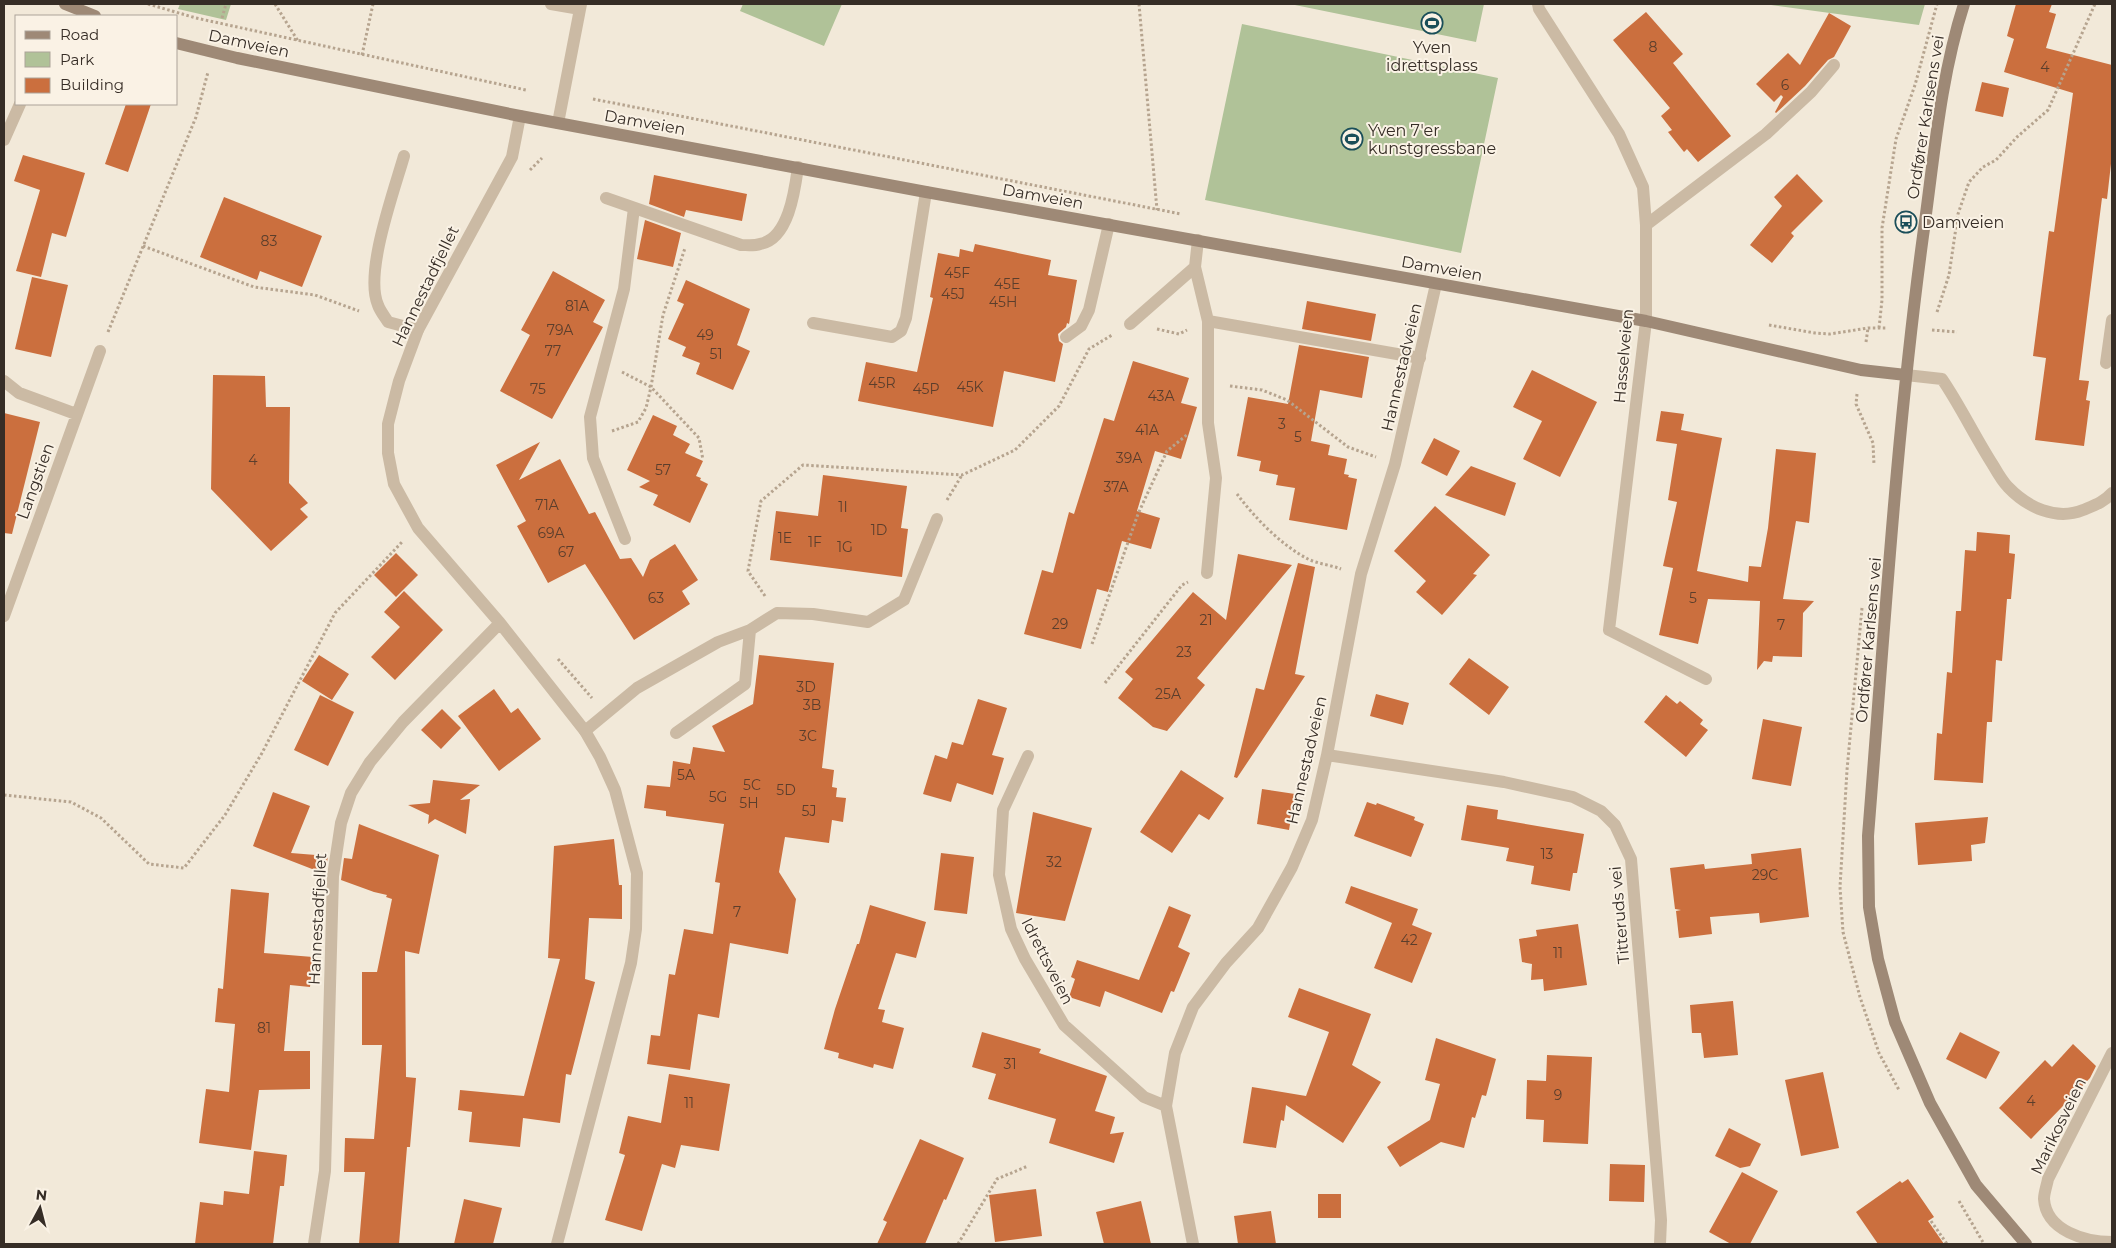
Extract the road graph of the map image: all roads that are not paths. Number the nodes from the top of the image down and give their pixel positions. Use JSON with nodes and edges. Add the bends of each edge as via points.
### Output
{"nodes":[{"id":1,"x":65,"y":4,"type":"edge"},
{"id":2,"x":551,"y":4,"type":"edge"},
{"id":3,"x":1538,"y":4,"type":"edge"},
{"id":4,"x":1964,"y":4,"type":"edge"},
{"id":5,"x":580,"y":6,"type":"edge"},
{"id":6,"x":92,"y":15,"type":"edge"},
{"id":7,"x":178,"y":43,"type":"edge"},
{"id":8,"x":1834,"y":65,"type":"dead end"},
{"id":9,"x":20,"y":105,"type":"edge"},
{"id":10,"x":520,"y":116,"type":"junction"},
{"id":11,"x":558,"y":122,"type":"junction"},
{"id":12,"x":4,"y":140,"type":"edge"},
{"id":13,"x":404,"y":156,"type":"dead end"},
{"id":14,"x":798,"y":167,"type":"junction"},
{"id":15,"x":926,"y":192,"type":"junction"},
{"id":16,"x":606,"y":198,"type":"dead end"},
{"id":17,"x":634,"y":208,"type":"junction"},
{"id":18,"x":1110,"y":224,"type":"junction"},
{"id":19,"x":1646,"y":225,"type":"junction"},
{"id":20,"x":1198,"y":240,"type":"junction"},
{"id":21,"x":1195,"y":267,"type":"junction"},
{"id":22,"x":1436,"y":284,"type":"junction"},
{"id":23,"x":2112,"y":320,"type":"edge"},
{"id":24,"x":1208,"y":321,"type":"junction"},
{"id":25,"x":1646,"y":321,"type":"junction"},
{"id":26,"x":813,"y":323,"type":"dead end"},
{"id":27,"x":1130,"y":324,"type":"road end"},
{"id":28,"x":418,"y":330,"type":"junction"},
{"id":29,"x":1066,"y":337,"type":"dead end"},
{"id":30,"x":100,"y":351,"type":"road end"},
{"id":31,"x":1420,"y":358,"type":"junction"},
{"id":32,"x":2106,"y":363,"type":"dead end"},
{"id":33,"x":1906,"y":375,"type":"junction"},
{"id":34,"x":4,"y":381,"type":"edge"},
{"id":35,"x":76,"y":414,"type":"junction"},
{"id":36,"x":2112,"y":493,"type":"edge"},
{"id":37,"x":937,"y":519,"type":"road end"},
{"id":38,"x":625,"y":539,"type":"dead end"},
{"id":39,"x":1206,"y":574,"type":"road end"},
{"id":40,"x":4,"y":616,"type":"edge"},
{"id":41,"x":500,"y":623,"type":"junction"},
{"id":42,"x":750,"y":630,"type":"junction"},
{"id":43,"x":1706,"y":678,"type":"dead end"},
{"id":44,"x":585,"y":731,"type":"junction"},
{"id":45,"x":676,"y":733,"type":"dead end"},
{"id":46,"x":1327,"y":755,"type":"junction"},
{"id":47,"x":1028,"y":756,"type":"dead end"},
{"id":48,"x":2112,"y":1053,"type":"edge"},
{"id":49,"x":1166,"y":1106,"type":"junction"},
{"id":50,"x":2112,"y":1242,"type":"edge"},
{"id":51,"x":314,"y":1244,"type":"edge"},
{"id":52,"x":558,"y":1244,"type":"edge"},
{"id":53,"x":1193,"y":1244,"type":"edge"},
{"id":54,"x":1660,"y":1244,"type":"edge"},
{"id":55,"x":2026,"y":1244,"type":"edge"}],
"edges":[{"from":1,"to":6,"type":"street"},
{"from":2,"to":5,"type":"street"},
{"from":3,"to":19,"type":"street","name":"Hasselveien","via":[[1619,134],[1642,187]]},
{"from":4,"to":33,"type":"street","name":"Ordfører Karlsens vei","via":[[1954,37],[1940,112]]},
{"from":5,"to":11,"type":"street"},
{"from":7,"to":10,"type":"street","name":"Damveien"},
{"from":8,"to":19,"type":"street","via":[[1766,134]]},
{"from":9,"to":12,"type":"street"},
{"from":10,"to":11,"type":"street","name":"Damveien"},
{"from":10,"to":28,"type":"street","name":"Hannestadfjellet","via":[[512,157]]},
{"from":11,"to":14,"type":"street","name":"Damveien"},
{"from":13,"to":28,"type":"street","via":[[377,252],[374,286],[377,305],[388,322]]},
{"from":14,"to":15,"type":"street","name":"Damveien"},
{"from":14,"to":17,"type":"street","via":[[793,204],[782,226],[771,240],[762,244],[741,245]]},
{"from":15,"to":18,"type":"street","name":"Damveien"},
{"from":15,"to":26,"type":"street","via":[[906,318],[901,331],[892,338]]},
{"from":16,"to":17,"type":"street"},
{"from":17,"to":38,"type":"street","via":[[624,289],[590,417],[592,458]]},
{"from":18,"to":20,"type":"street","name":"Damveien"},
{"from":18,"to":29,"type":"street","via":[[1089,310],[1081,326]]},
{"from":19,"to":25,"type":"street","name":"Hasselveien"},
{"from":20,"to":21,"type":"street"},
{"from":20,"to":22,"type":"street","name":"Damveien"},
{"from":21,"to":24,"type":"street"},
{"from":21,"to":27,"type":"street"},
{"from":22,"to":25,"type":"street","name":"Damveien"},
{"from":22,"to":31,"type":"street","name":"Hannestadveien"},
{"from":23,"to":32,"type":"street"},
{"from":24,"to":31,"type":"street"},
{"from":24,"to":39,"type":"street","via":[[1208,423],[1216,478]]},
{"from":25,"to":33,"type":"street","name":"Damveien","via":[[1861,370]]},
{"from":25,"to":43,"type":"street","name":"Hasselveien","via":[[1609,630]]},
{"from":28,"to":41,"type":"street","name":"Hannestadfjellet","via":[[388,424],[388,453],[394,484],[418,528]]},
{"from":30,"to":35,"type":"street","name":"Langstien"},
{"from":31,"to":46,"type":"street","name":"Hannestadveien","via":[[1396,464],[1361,574]]},
{"from":33,"to":36,"type":"street","via":[[1942,380],[2007,487],[2034,507],[2057,514],[2074,514],[2105,501]]},
{"from":33,"to":55,"type":"street","name":"Ordfører Karlsens vei","via":[[1868,836],[1869,907],[1878,959],[1895,1022],[1930,1103],[1976,1185]]},
{"from":34,"to":35,"type":"street","via":[[19,393]]},
{"from":35,"to":40,"type":"street","name":"Langstien"},
{"from":37,"to":42,"type":"street","via":[[904,600],[868,622],[814,614],[777,613]]},
{"from":41,"to":44,"type":"street","name":"Hannestadfjellet"},
{"from":41,"to":51,"type":"street","name":"Hannestadfjellet","via":[[403,722],[370,762],[351,793],[341,823],[333,876],[325,1171]]},
{"from":42,"to":44,"type":"street","via":[[718,642],[636,688]]},
{"from":42,"to":45,"type":"street","via":[[745,684]]},
{"from":44,"to":52,"type":"street","name":"Hannestadfjellet","via":[[615,790],[628,835],[637,873],[636,929],[631,963]]},
{"from":46,"to":49,"type":"street","name":"Hannestadveien","via":[[1312,820],[1292,867],[1258,928],[1193,1007],[1175,1053]]},
{"from":46,"to":54,"type":"street","name":"Titteruds vei","via":[[1504,782],[1574,797],[1601,811],[1615,825],[1631,859],[1661,1220]]},
{"from":47,"to":49,"type":"street","name":"Idrettsveien","via":[[1003,810],[999,875],[1011,929],[1064,1025],[1144,1097]]},
{"from":48,"to":50,"type":"street","name":"Marikosveien","via":[[2048,1179],[2044,1199],[2049,1216],[2074,1235],[2092,1241]]},
{"from":49,"to":53,"type":"street","name":"Hannestadveien"}]}
